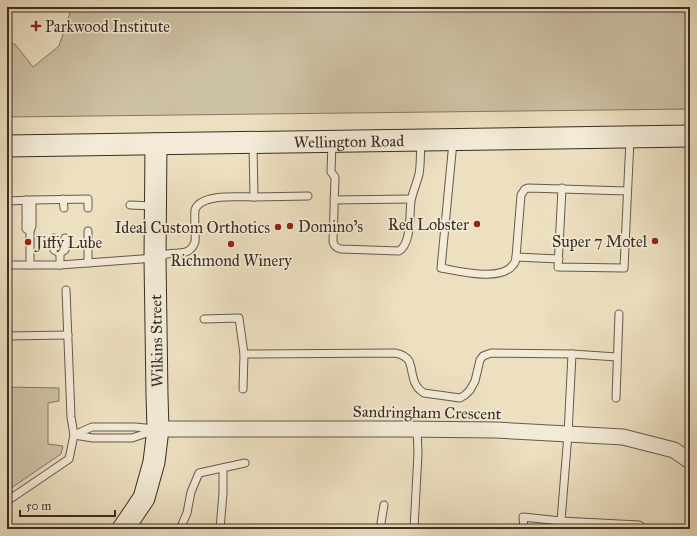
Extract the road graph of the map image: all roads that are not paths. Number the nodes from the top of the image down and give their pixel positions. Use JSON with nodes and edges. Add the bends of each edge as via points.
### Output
{"nodes":[{"id":1,"x":690,"y":136,"type":"edge"},
{"id":2,"x":630,"y":137,"type":"junction"},
{"id":3,"x":421,"y":140,"type":"junction"},
{"id":4,"x":453,"y":140,"type":"junction"},
{"id":5,"x":332,"y":142,"type":"junction"},
{"id":6,"x":253,"y":143,"type":"junction"},
{"id":7,"x":156,"y":144,"type":"junction"},
{"id":8,"x":7,"y":146,"type":"edge"},
{"id":9,"x":562,"y":188,"type":"junction"},
{"id":10,"x":627,"y":191,"type":"junction"},
{"id":11,"x":308,"y":196,"type":"dead end"},
{"id":12,"x":254,"y":197,"type":"junction"},
{"id":13,"x":63,"y":199,"type":"junction"},
{"id":14,"x":412,"y":199,"type":"junction"},
{"id":15,"x":29,"y":200,"type":"junction"},
{"id":16,"x":53,"y":200,"type":"junction"},
{"id":17,"x":334,"y":200,"type":"junction"},
{"id":18,"x":7,"y":201,"type":"edge"},
{"id":19,"x":130,"y":205,"type":"dead end"},
{"id":20,"x":155,"y":206,"type":"junction"},
{"id":21,"x":53,"y":208,"type":"dead end"},
{"id":22,"x":64,"y":208,"type":"dead end"},
{"id":23,"x":88,"y":208,"type":"dead end"},
{"id":24,"x":30,"y":231,"type":"junction"},
{"id":25,"x":88,"y":231,"type":"dead end"},
{"id":26,"x":54,"y":238,"type":"dead end"},
{"id":27,"x":65,"y":238,"type":"dead end"},
{"id":28,"x":60,"y":253,"type":"junction"},
{"id":29,"x":516,"y":257,"type":"junction"},
{"id":30,"x":155,"y":258,"type":"junction"},
{"id":31,"x":559,"y":259,"type":"junction"},
{"id":32,"x":88,"y":263,"type":"junction"},
{"id":33,"x":7,"y":265,"type":"edge"},
{"id":34,"x":30,"y":265,"type":"junction"},
{"id":35,"x":60,"y":265,"type":"junction"},
{"id":36,"x":66,"y":290,"type":"dead end"},
{"id":37,"x":619,"y":314,"type":"dead end"},
{"id":38,"x":204,"y":319,"type":"dead end"},
{"id":39,"x":68,"y":335,"type":"junction"},
{"id":40,"x":7,"y":336,"type":"edge"},
{"id":41,"x":244,"y":354,"type":"junction"},
{"id":42,"x":572,"y":354,"type":"junction"},
{"id":43,"x":617,"y":357,"type":"junction"},
{"id":44,"x":243,"y":389,"type":"dead end"},
{"id":45,"x":616,"y":398,"type":"dead end"},
{"id":46,"x":158,"y":429,"type":"junction"},
{"id":47,"x":417,"y":429,"type":"junction"},
{"id":48,"x":568,"y":434,"type":"junction"},
{"id":49,"x":74,"y":435,"type":"junction"},
{"id":50,"x":688,"y":456,"type":"edge"},
{"id":51,"x":245,"y":463,"type":"dead end"},
{"id":52,"x":223,"y":468,"type":"junction"},
{"id":53,"x":7,"y":501,"type":"edge"},
{"id":54,"x":384,"y":505,"type":"dead end"},
{"id":55,"x":561,"y":521,"type":"junction"},
{"id":56,"x":122,"y":529,"type":"edge"},
{"id":57,"x":180,"y":529,"type":"edge"},
{"id":58,"x":220,"y":529,"type":"edge"},
{"id":59,"x":380,"y":529,"type":"edge"},
{"id":60,"x":414,"y":529,"type":"edge"},
{"id":61,"x":524,"y":529,"type":"edge"},
{"id":62,"x":645,"y":529,"type":"edge"}],
"edges":[{"from":1,"to":2,"type":"main road","name":"Wellington Road"},
{"from":2,"to":4,"type":"main road","name":"Wellington Road"},
{"from":2,"to":10,"type":"lane"},
{"from":3,"to":4,"type":"main road","name":"Wellington Road"},
{"from":3,"to":5,"type":"main road","name":"Wellington Road"},
{"from":3,"to":14,"type":"lane","via":[[419,172]]},
{"from":4,"to":29,"type":"lane","via":[[441,268],[480,275],[503,273],[512,266]]},
{"from":5,"to":6,"type":"main road","name":"Wellington Road"},
{"from":5,"to":17,"type":"lane","via":[[331,172],[335,177]]},
{"from":6,"to":7,"type":"main road","name":"Wellington Road"},
{"from":6,"to":12,"type":"lane"},
{"from":7,"to":8,"type":"main road","name":"Wellington Road"},
{"from":7,"to":20,"type":"main road","name":"Wilkins Street"},
{"from":9,"to":10,"type":"lane"},
{"from":9,"to":29,"type":"lane","via":[[532,187],[523,191]]},
{"from":9,"to":31,"type":"lane"},
{"from":10,"to":31,"type":"lane","via":[[624,268],[558,266]]},
{"from":11,"to":12,"type":"lane"},
{"from":12,"to":30,"type":"lane","via":[[218,197],[201,203],[195,211],[194,246],[186,252]]},
{"from":13,"to":16,"type":"lane"},
{"from":13,"to":22,"type":"lane"},
{"from":13,"to":23,"type":"lane","via":[[88,199]]},
{"from":14,"to":17,"type":"lane"},
{"from":14,"to":17,"type":"lane","via":[[408,236],[399,251],[336,248],[333,242]]},
{"from":15,"to":16,"type":"lane"},
{"from":15,"to":18,"type":"lane"},
{"from":15,"to":24,"type":"lane","via":[[32,226]]},
{"from":15,"to":24,"type":"lane","via":[[26,229]]},
{"from":16,"to":21,"type":"lane"},
{"from":19,"to":20,"type":"lane"},
{"from":20,"to":30,"type":"main road","name":"Wilkins Street"},
{"from":24,"to":34,"type":"lane"},
{"from":25,"to":32,"type":"lane"},
{"from":26,"to":28,"type":"lane","via":[[54,250]]},
{"from":27,"to":28,"type":"lane","via":[[65,250]]},
{"from":28,"to":35,"type":"lane"},
{"from":29,"to":31,"type":"lane"},
{"from":30,"to":32,"type":"lane"},
{"from":30,"to":46,"type":"main road","name":"Wilkins Street"},
{"from":32,"to":35,"type":"lane"},
{"from":33,"to":34,"type":"lane"},
{"from":34,"to":35,"type":"lane"},
{"from":36,"to":39,"type":"lane"},
{"from":37,"to":43,"type":"lane"},
{"from":38,"to":41,"type":"lane","via":[[239,318]]},
{"from":39,"to":40,"type":"lane"},
{"from":39,"to":49,"type":"lane"},
{"from":41,"to":42,"type":"lane","via":[[395,353],[409,361],[416,386],[424,393],[460,398],[470,390],[480,360],[487,354]]},
{"from":41,"to":44,"type":"lane"},
{"from":42,"to":43,"type":"lane"},
{"from":42,"to":48,"type":"lane"},
{"from":43,"to":45,"type":"lane"},
{"from":46,"to":47,"type":"street","name":"Sandringham Crescent"},
{"from":46,"to":49,"type":"lane","via":[[132,438],[93,438]]},
{"from":46,"to":49,"type":"lane","via":[[92,427]]},
{"from":46,"to":56,"type":"main road","name":"Wilkins Street","via":[[154,462],[144,498]]},
{"from":47,"to":48,"type":"street","name":"Sandringham Crescent"},
{"from":47,"to":60,"type":"lane"},
{"from":48,"to":50,"type":"street","name":"Sandringham Crescent","via":[[624,437]]},
{"from":48,"to":55,"type":"lane"},
{"from":49,"to":53,"type":"lane","via":[[69,459]]},
{"from":51,"to":52,"type":"lane"},
{"from":52,"to":57,"type":"lane","via":[[198,473],[187,514]]},
{"from":52,"to":58,"type":"lane"},
{"from":54,"to":59,"type":"lane"},
{"from":55,"to":61,"type":"lane","via":[[523,517]]},
{"from":55,"to":62,"type":"lane","via":[[639,525]]}]}
